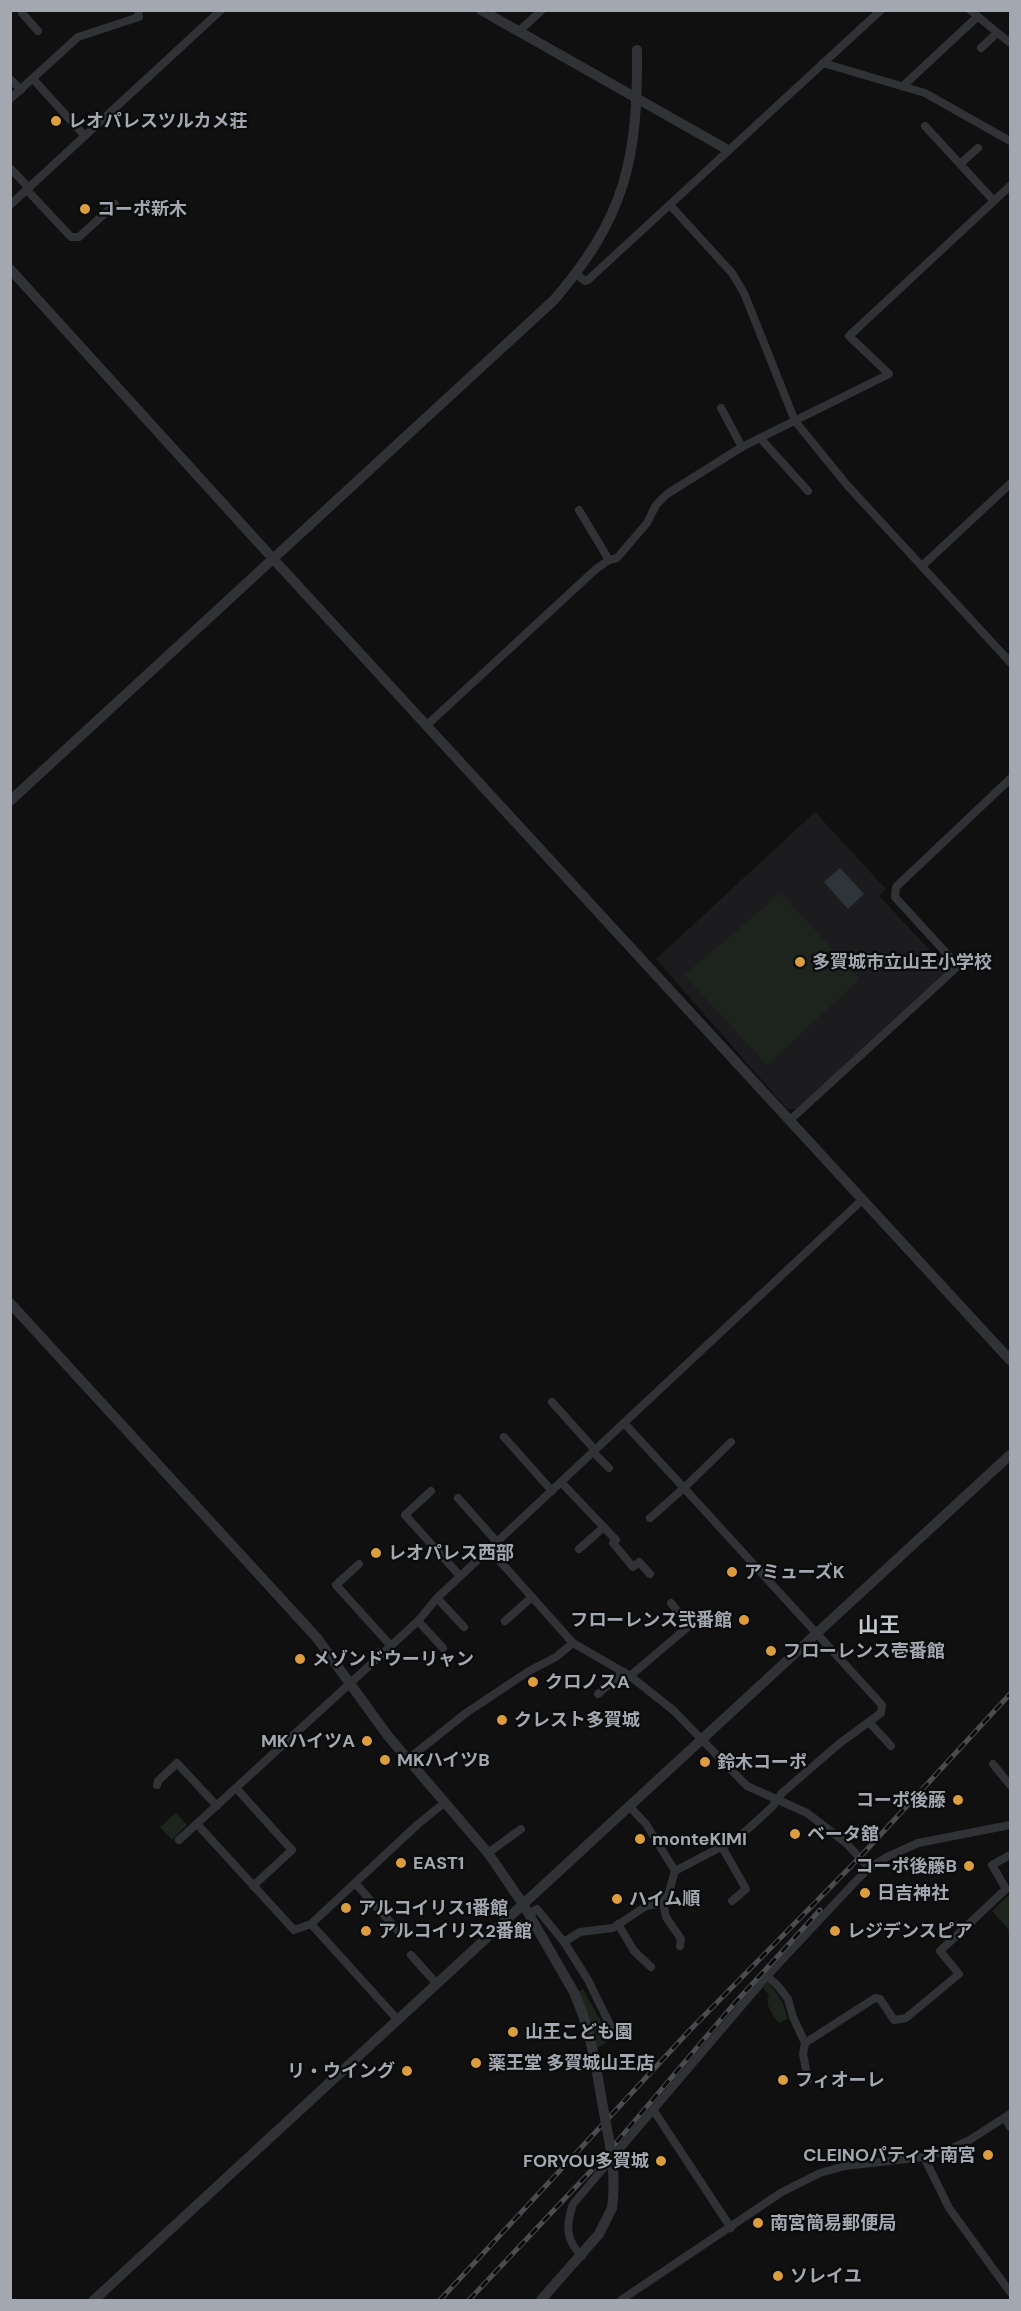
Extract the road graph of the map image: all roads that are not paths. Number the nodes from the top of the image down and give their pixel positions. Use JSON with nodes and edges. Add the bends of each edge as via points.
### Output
{"nodes":[{"id":1,"x":22,"y":10,"type":"edge"},
{"id":2,"x":138,"y":10,"type":"edge"},
{"id":3,"x":221,"y":10,"type":"edge"},
{"id":4,"x":482,"y":10,"type":"edge"},
{"id":5,"x":542,"y":10,"type":"edge"},
{"id":6,"x":881,"y":10,"type":"edge"},
{"id":7,"x":973,"y":14,"type":"edge"},
{"id":8,"x":38,"y":31,"type":"dead end"},
{"id":9,"x":518,"y":32,"type":"junction"},
{"id":10,"x":997,"y":33,"type":"junction"},
{"id":11,"x":1011,"y":43,"type":"edge"},
{"id":12,"x":981,"y":48,"type":"dead end"},
{"id":13,"x":637,"y":50,"type":"dead end"},
{"id":14,"x":823,"y":63,"type":"junction"},
{"id":15,"x":10,"y":79,"type":"edge"},
{"id":16,"x":33,"y":80,"type":"junction"},
{"id":17,"x":903,"y":86,"type":"junction"},
{"id":18,"x":21,"y":90,"type":"junction"},
{"id":19,"x":10,"y":99,"type":"edge"},
{"id":20,"x":638,"y":101,"type":"junction"},
{"id":21,"x":925,"y":126,"type":"dead end"},
{"id":22,"x":85,"y":136,"type":"junction"},
{"id":23,"x":1011,"y":141,"type":"edge"},
{"id":24,"x":978,"y":148,"type":"dead end"},
{"id":25,"x":728,"y":150,"type":"junction"},
{"id":26,"x":960,"y":164,"type":"junction"},
{"id":27,"x":10,"y":168,"type":"edge"},
{"id":28,"x":1011,"y":186,"type":"edge"},
{"id":29,"x":28,"y":189,"type":"junction"},
{"id":30,"x":994,"y":201,"type":"junction"},
{"id":31,"x":116,"y":204,"type":"dead end"},
{"id":32,"x":10,"y":205,"type":"edge"},
{"id":33,"x":670,"y":205,"type":"junction"},
{"id":34,"x":10,"y":269,"type":"edge"},
{"id":35,"x":576,"y":274,"type":"junction"},
{"id":36,"x":721,"y":408,"type":"dead end"},
{"id":37,"x":795,"y":421,"type":"junction"},
{"id":38,"x":760,"y":438,"type":"junction"},
{"id":39,"x":742,"y":447,"type":"junction"},
{"id":40,"x":1011,"y":484,"type":"edge"},
{"id":41,"x":808,"y":491,"type":"dead end"},
{"id":42,"x":579,"y":510,"type":"dead end"},
{"id":43,"x":273,"y":558,"type":"junction"},
{"id":44,"x":609,"y":560,"type":"junction"},
{"id":45,"x":922,"y":566,"type":"junction"},
{"id":46,"x":1011,"y":662,"type":"edge"},
{"id":47,"x":427,"y":724,"type":"junction"},
{"id":48,"x":1011,"y":779,"type":"edge"},
{"id":49,"x":10,"y":801,"type":"edge"},
{"id":50,"x":790,"y":1120,"type":"junction"},
{"id":51,"x":862,"y":1200,"type":"junction"},
{"id":52,"x":10,"y":1303,"type":"edge"},
{"id":53,"x":1011,"y":1360,"type":"edge"},
{"id":54,"x":552,"y":1402,"type":"dead end"},
{"id":55,"x":624,"y":1423,"type":"junction"},
{"id":56,"x":504,"y":1437,"type":"dead end"},
{"id":57,"x":731,"y":1442,"type":"dead end"},
{"id":58,"x":594,"y":1451,"type":"junction"},
{"id":59,"x":1011,"y":1455,"type":"edge"},
{"id":60,"x":609,"y":1468,"type":"dead end"},
{"id":61,"x":561,"y":1482,"type":"junction"},
{"id":62,"x":684,"y":1488,"type":"junction"},
{"id":63,"x":431,"y":1491,"type":"dead end"},
{"id":64,"x":552,"y":1491,"type":"junction"},
{"id":65,"x":458,"y":1498,"type":"dead end"},
{"id":66,"x":650,"y":1518,"type":"dead end"},
{"id":67,"x":604,"y":1527,"type":"junction"},
{"id":68,"x":497,"y":1542,"type":"junction"},
{"id":69,"x":489,"y":1549,"type":"junction"},
{"id":70,"x":579,"y":1549,"type":"dead end"},
{"id":71,"x":359,"y":1564,"type":"dead end"},
{"id":72,"x":650,"y":1574,"type":"dead end"},
{"id":73,"x":460,"y":1576,"type":"junction"},
{"id":74,"x":532,"y":1597,"type":"junction"},
{"id":75,"x":437,"y":1598,"type":"junction"},
{"id":76,"x":671,"y":1603,"type":"dead end"},
{"id":77,"x":418,"y":1621,"type":"junction"},
{"id":78,"x":505,"y":1621,"type":"dead end"},
{"id":79,"x":464,"y":1628,"type":"dead end"},
{"id":80,"x":818,"y":1632,"type":"junction"},
{"id":81,"x":573,"y":1643,"type":"junction"},
{"id":82,"x":391,"y":1646,"type":"junction"},
{"id":83,"x":443,"y":1648,"type":"dead end"},
{"id":84,"x":627,"y":1674,"type":"junction"},
{"id":85,"x":350,"y":1684,"type":"junction"},
{"id":86,"x":598,"y":1694,"type":"dead end"},
{"id":87,"x":869,"y":1722,"type":"junction"},
{"id":88,"x":701,"y":1739,"type":"junction"},
{"id":89,"x":891,"y":1746,"type":"dead end"},
{"id":90,"x":407,"y":1760,"type":"junction"},
{"id":91,"x":993,"y":1764,"type":"dead end"},
{"id":92,"x":157,"y":1785,"type":"dead end"},
{"id":93,"x":1011,"y":1785,"type":"edge"},
{"id":94,"x":236,"y":1788,"type":"junction"},
{"id":95,"x":778,"y":1800,"type":"junction"},
{"id":96,"x":444,"y":1803,"type":"junction"},
{"id":97,"x":217,"y":1806,"type":"junction"},
{"id":98,"x":629,"y":1806,"type":"junction"},
{"id":99,"x":197,"y":1824,"type":"junction"},
{"id":100,"x":1011,"y":1825,"type":"edge"},
{"id":101,"x":521,"y":1828,"type":"dead end"},
{"id":102,"x":179,"y":1840,"type":"dead end"},
{"id":103,"x":722,"y":1847,"type":"junction"},
{"id":104,"x":488,"y":1853,"type":"junction"},
{"id":105,"x":1011,"y":1855,"type":"edge"},
{"id":106,"x":869,"y":1868,"type":"junction"},
{"id":107,"x":675,"y":1870,"type":"junction"},
{"id":108,"x":355,"y":1883,"type":"junction"},
{"id":109,"x":253,"y":1886,"type":"junction"},
{"id":110,"x":732,"y":1901,"type":"dead end"},
{"id":111,"x":663,"y":1903,"type":"junction"},
{"id":112,"x":523,"y":1904,"type":"junction"},
{"id":113,"x":529,"y":1914,"type":"junction"},
{"id":114,"x":311,"y":1924,"type":"junction"},
{"id":115,"x":618,"y":1924,"type":"junction"},
{"id":116,"x":400,"y":1933,"type":"dead end"},
{"id":117,"x":564,"y":1942,"type":"junction"},
{"id":118,"x":680,"y":1946,"type":"dead end"},
{"id":119,"x":411,"y":1955,"type":"dead end"},
{"id":120,"x":651,"y":1967,"type":"dead end"},
{"id":121,"x":767,"y":1976,"type":"junction"},
{"id":122,"x":436,"y":1983,"type":"junction"},
{"id":123,"x":398,"y":2019,"type":"junction"},
{"id":124,"x":615,"y":2035,"type":"dead end"},
{"id":125,"x":805,"y":2043,"type":"junction"},
{"id":126,"x":808,"y":2080,"type":"dead end"},
{"id":127,"x":654,"y":2111,"type":"junction"},
{"id":128,"x":1008,"y":2116,"type":"edge"},
{"id":129,"x":1011,"y":2127,"type":"edge"},
{"id":130,"x":924,"y":2157,"type":"junction"},
{"id":131,"x":731,"y":2228,"type":"junction"},
{"id":132,"x":582,"y":2256,"type":"junction"},
{"id":133,"x":1011,"y":2292,"type":"edge"},
{"id":134,"x":94,"y":2301,"type":"edge"},
{"id":135,"x":541,"y":2301,"type":"edge"},
{"id":136,"x":621,"y":2301,"type":"edge"}],
"edges":[{"from":1,"to":8,"type":"street"},
{"from":2,"to":16,"type":"street","via":[[139,17],[78,37]]},
{"from":3,"to":22,"type":"street"},
{"from":4,"to":9,"type":"street"},
{"from":5,"to":9,"type":"street"},
{"from":6,"to":14,"type":"street"},
{"from":7,"to":10,"type":"street"},
{"from":7,"to":17,"type":"street"},
{"from":9,"to":20,"type":"street"},
{"from":10,"to":11,"type":"street"},
{"from":10,"to":12,"type":"street"},
{"from":13,"to":20,"type":"street"},
{"from":14,"to":17,"type":"street"},
{"from":14,"to":25,"type":"street"},
{"from":15,"to":18,"type":"street"},
{"from":16,"to":18,"type":"street"},
{"from":16,"to":22,"type":"street"},
{"from":17,"to":23,"type":"street","via":[[925,93]]},
{"from":18,"to":19,"type":"street"},
{"from":20,"to":25,"type":"street"},
{"from":20,"to":35,"type":"street","via":[[624,185],[594,249]]},
{"from":21,"to":26,"type":"street"},
{"from":22,"to":29,"type":"street"},
{"from":24,"to":26,"type":"street"},
{"from":25,"to":33,"type":"street"},
{"from":26,"to":30,"type":"street"},
{"from":27,"to":29,"type":"street"},
{"from":28,"to":30,"type":"street"},
{"from":29,"to":31,"type":"street","via":[[71,237],[80,237]]},
{"from":29,"to":32,"type":"street"},
{"from":30,"to":37,"type":"street","via":[[849,336],[889,374]]},
{"from":33,"to":35,"type":"street","via":[[588,280]]},
{"from":33,"to":37,"type":"street","via":[[732,273],[744,293]]},
{"from":34,"to":43,"type":"street"},
{"from":35,"to":43,"type":"street","via":[[554,300]]},
{"from":36,"to":39,"type":"street"},
{"from":37,"to":38,"type":"street"},
{"from":37,"to":45,"type":"street","via":[[847,485]]},
{"from":38,"to":39,"type":"street"},
{"from":38,"to":41,"type":"street"},
{"from":39,"to":44,"type":"street","via":[[667,494],[617,558]]},
{"from":40,"to":45,"type":"street"},
{"from":42,"to":44,"type":"street"},
{"from":43,"to":47,"type":"street"},
{"from":43,"to":49,"type":"street"},
{"from":44,"to":47,"type":"street"},
{"from":45,"to":46,"type":"street"},
{"from":47,"to":50,"type":"street"},
{"from":48,"to":50,"type":"street","via":[[896,886],[895,897],[958,966]]},
{"from":50,"to":51,"type":"street"},
{"from":51,"to":53,"type":"street"},
{"from":51,"to":55,"type":"street"},
{"from":52,"to":85,"type":"street","via":[[318,1638]]},
{"from":54,"to":58,"type":"street"},
{"from":55,"to":58,"type":"street"},
{"from":55,"to":62,"type":"street"},
{"from":56,"to":64,"type":"street"},
{"from":57,"to":62,"type":"street"},
{"from":58,"to":60,"type":"street"},
{"from":58,"to":61,"type":"street"},
{"from":59,"to":80,"type":"street"},
{"from":61,"to":64,"type":"street"},
{"from":61,"to":67,"type":"street"},
{"from":62,"to":66,"type":"street"},
{"from":62,"to":80,"type":"street"},
{"from":63,"to":73,"type":"street","via":[[405,1515]]},
{"from":64,"to":68,"type":"street"},
{"from":65,"to":68,"type":"street"},
{"from":67,"to":70,"type":"street"},
{"from":67,"to":72,"type":"street","via":[[633,1567],[639,1562]]},
{"from":68,"to":69,"type":"street"},
{"from":69,"to":73,"type":"street"},
{"from":69,"to":74,"type":"street"},
{"from":71,"to":82,"type":"street","via":[[336,1585]]},
{"from":73,"to":75,"type":"street"},
{"from":74,"to":78,"type":"street"},
{"from":74,"to":81,"type":"street"},
{"from":75,"to":77,"type":"street"},
{"from":75,"to":79,"type":"street"},
{"from":76,"to":84,"type":"street","via":[[689,1626]]},
{"from":77,"to":82,"type":"street"},
{"from":77,"to":83,"type":"street"},
{"from":80,"to":87,"type":"street","via":[[882,1705],[881,1713]]},
{"from":80,"to":88,"type":"street"},
{"from":81,"to":84,"type":"street"},
{"from":81,"to":90,"type":"street","via":[[466,1713]]},
{"from":82,"to":85,"type":"street"},
{"from":84,"to":86,"type":"street"},
{"from":84,"to":88,"type":"street","via":[[673,1710]]},
{"from":85,"to":90,"type":"street"},
{"from":85,"to":94,"type":"street"},
{"from":87,"to":89,"type":"street"},
{"from":87,"to":95,"type":"street"},
{"from":88,"to":95,"type":"street","via":[[747,1786]]},
{"from":88,"to":98,"type":"street"},
{"from":90,"to":96,"type":"street"},
{"from":91,"to":93,"type":"street"},
{"from":92,"to":97,"type":"street","via":[[177,1763]]},
{"from":94,"to":97,"type":"street"},
{"from":94,"to":109,"type":"street","via":[[292,1850]]},
{"from":95,"to":103,"type":"street","via":[[738,1838]]},
{"from":95,"to":106,"type":"street","via":[[807,1813],[846,1843]]},
{"from":96,"to":104,"type":"street"},
{"from":96,"to":108,"type":"street"},
{"from":97,"to":99,"type":"street"},
{"from":98,"to":107,"type":"street","via":[[646,1824]]},
{"from":98,"to":112,"type":"street"},
{"from":99,"to":102,"type":"street"},
{"from":99,"to":109,"type":"street"},
{"from":100,"to":106,"type":"street","via":[[918,1843]]},
{"from":101,"to":104,"type":"street"},
{"from":103,"to":107,"type":"street"},
{"from":103,"to":110,"type":"street","via":[[746,1889]]},
{"from":104,"to":112,"type":"street"},
{"from":105,"to":125,"type":"street","via":[[993,1865],[1006,1889],[940,1951],[959,1974],[906,2018],[894,2020],[880,1999],[875,1998]]},
{"from":106,"to":121,"type":"street"},
{"from":107,"to":111,"type":"street"},
{"from":108,"to":114,"type":"street"},
{"from":108,"to":116,"type":"street"},
{"from":109,"to":114,"type":"street","via":[[294,1930]]},
{"from":111,"to":115,"type":"street","via":[[646,1906]]},
{"from":111,"to":118,"type":"street","via":[[666,1917],[681,1939]]},
{"from":112,"to":113,"type":"street"},
{"from":112,"to":122,"type":"street"},
{"from":113,"to":117,"type":"street","via":[[537,1910]]},
{"from":113,"to":132,"type":"street","bridge":true,"via":[[575,1994],[590,2036],[614,2164],[612,2208]]},
{"from":114,"to":123,"type":"street"},
{"from":115,"to":117,"type":"street","via":[[580,1932]]},
{"from":115,"to":120,"type":"street","via":[[634,1951]]},
{"from":117,"to":124,"type":"street"},
{"from":119,"to":122,"type":"street"},
{"from":121,"to":125,"type":"street","via":[[788,1999]]},
{"from":121,"to":127,"type":"street"},
{"from":122,"to":123,"type":"street"},
{"from":123,"to":134,"type":"street"},
{"from":125,"to":126,"type":"street"},
{"from":127,"to":131,"type":"street"},
{"from":127,"to":132,"type":"street","via":[[573,2204],[567,2222],[569,2240]]},
{"from":128,"to":129,"type":"street"},
{"from":128,"to":130,"type":"street","via":[[968,2141]]},
{"from":130,"to":131,"type":"street","via":[[845,2166],[820,2173],[782,2192]]},
{"from":130,"to":133,"type":"street","via":[[949,2208]]},
{"from":131,"to":136,"type":"street"},
{"from":132,"to":135,"type":"street"}]}
